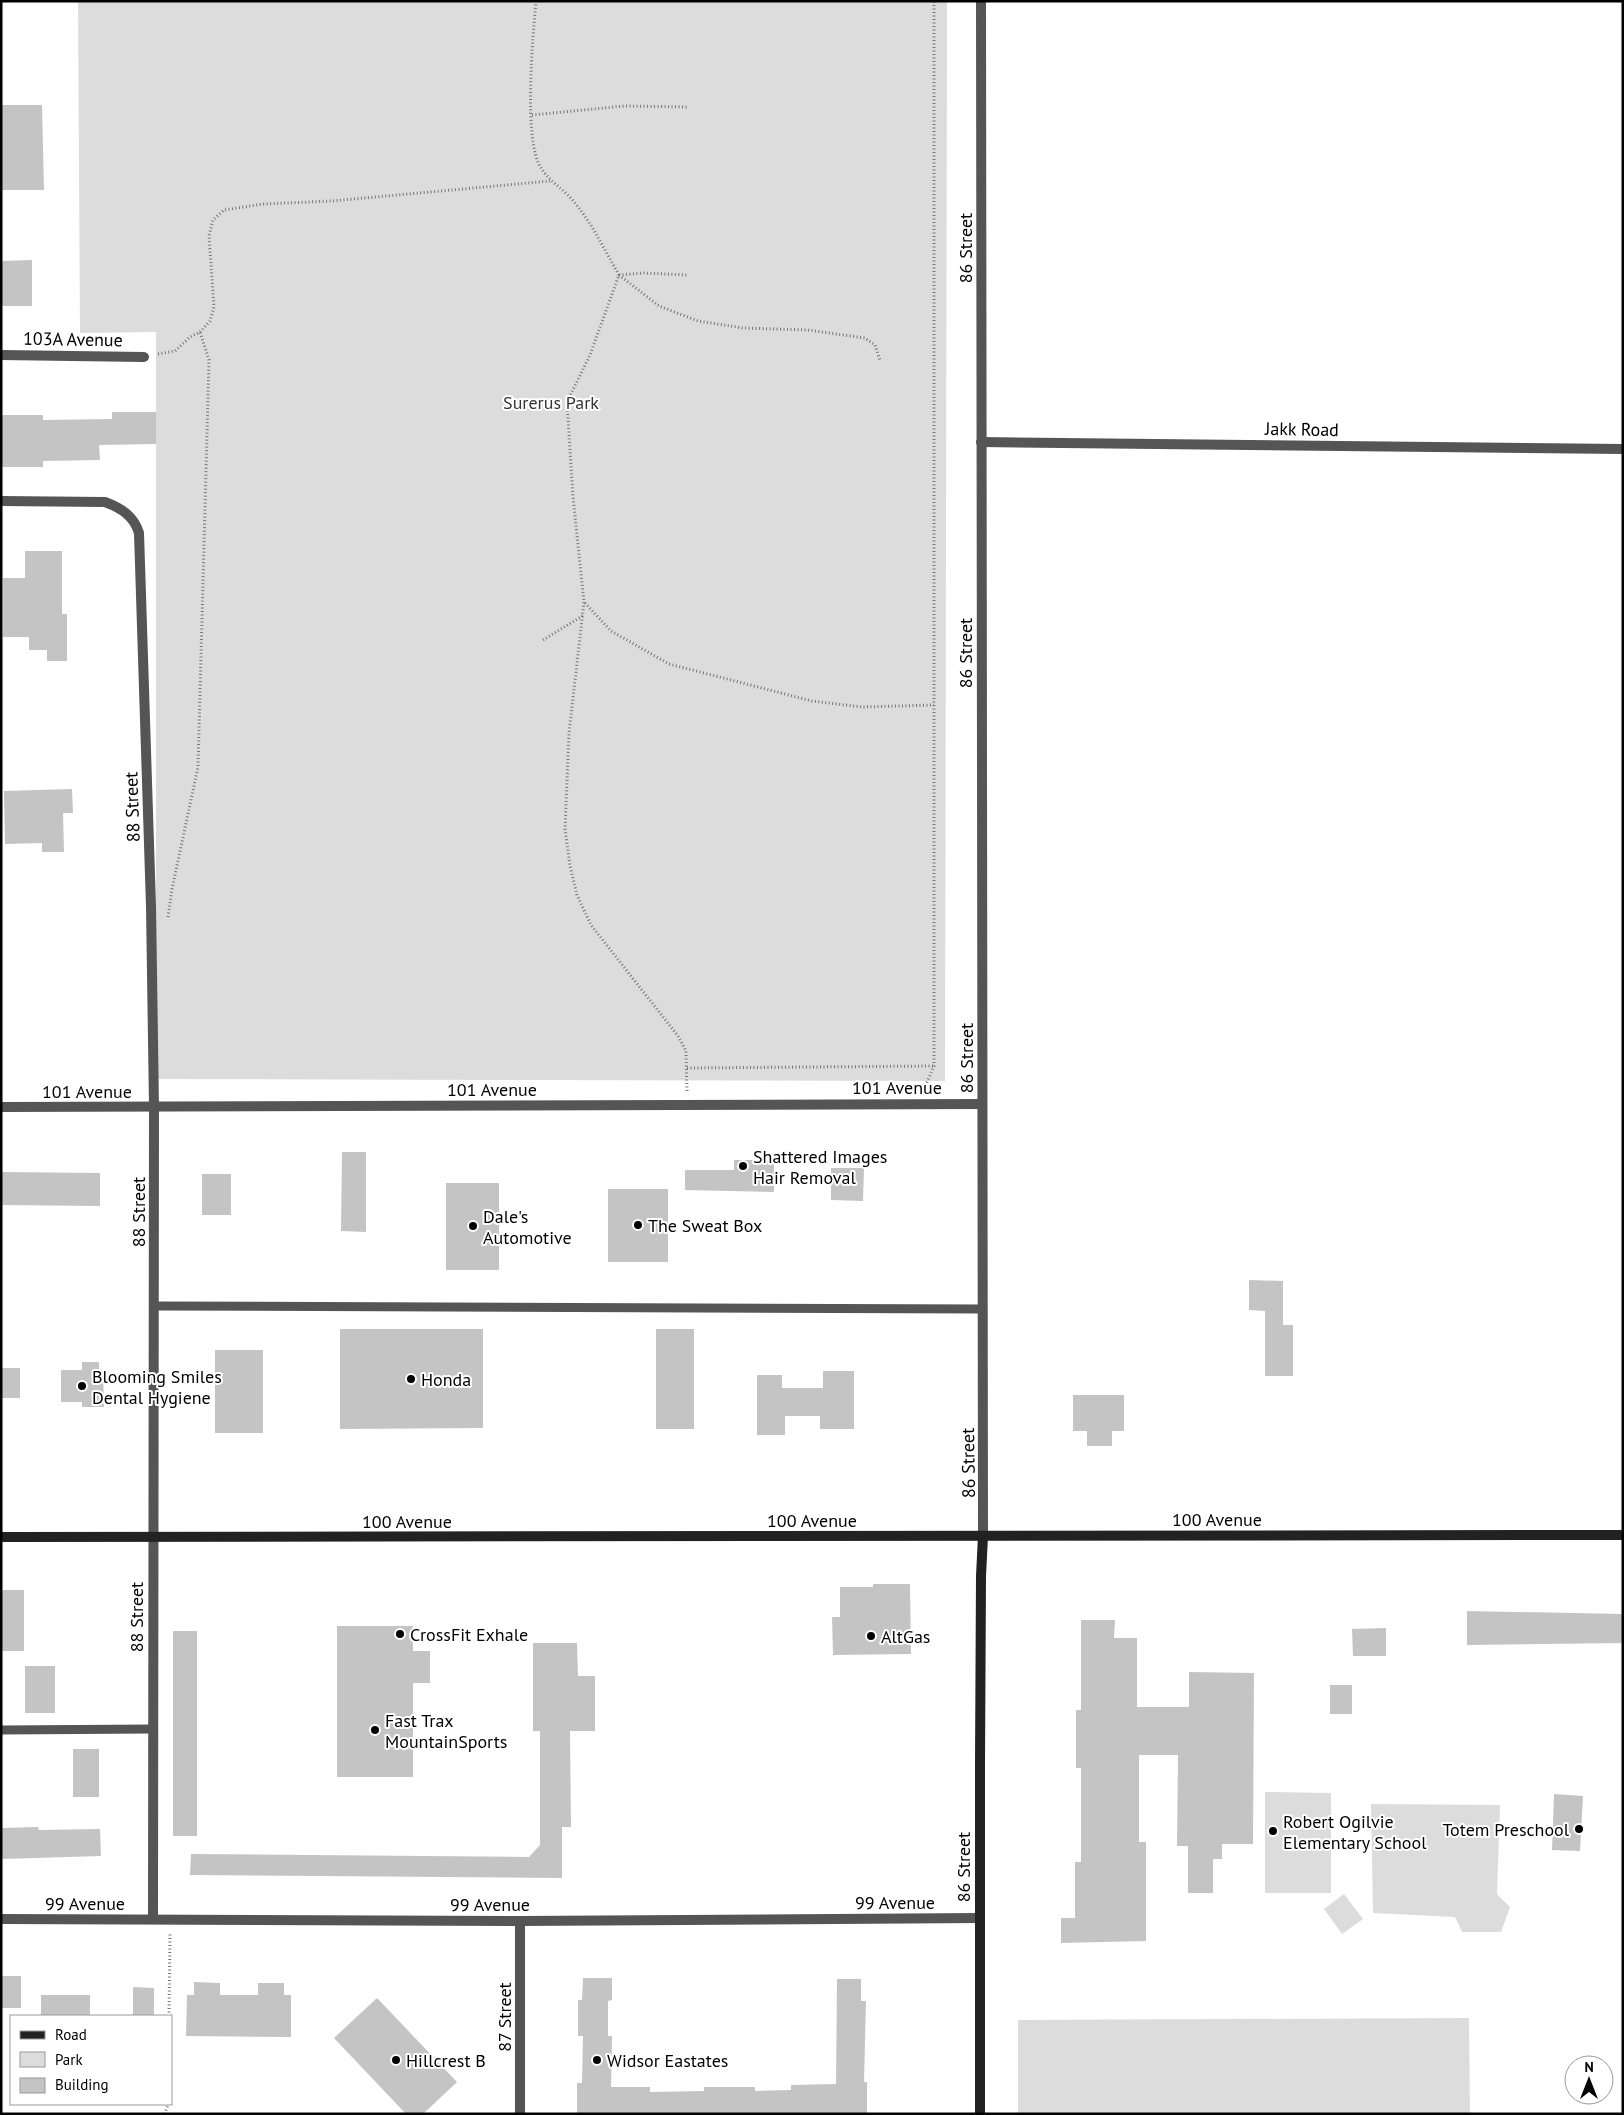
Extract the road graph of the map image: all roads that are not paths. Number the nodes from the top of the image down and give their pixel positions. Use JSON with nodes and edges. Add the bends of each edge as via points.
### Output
{"nodes":[{"id":1,"x":981,"y":1,"type":"edge"},
{"id":2,"x":1,"y":355,"type":"edge"},
{"id":3,"x":144,"y":357,"type":"road end"},
{"id":4,"x":980,"y":442,"type":"junction"},
{"id":5,"x":1623,"y":449,"type":"edge"},
{"id":6,"x":1,"y":501,"type":"edge"},
{"id":7,"x":982,"y":1104,"type":"junction"},
{"id":8,"x":1,"y":1107,"type":"edge"},
{"id":9,"x":154,"y":1107,"type":"junction"},
{"id":10,"x":154,"y":1306,"type":"junction"},
{"id":11,"x":982,"y":1309,"type":"junction"},
{"id":12,"x":1623,"y":1535,"type":"edge"},
{"id":13,"x":983,"y":1536,"type":"junction"},
{"id":14,"x":1,"y":1537,"type":"edge"},
{"id":15,"x":153,"y":1538,"type":"junction"},
{"id":16,"x":152,"y":1729,"type":"junction"},
{"id":17,"x":1,"y":1730,"type":"edge"},
{"id":18,"x":980,"y":1918,"type":"junction"},
{"id":19,"x":1,"y":1919,"type":"edge"},
{"id":20,"x":153,"y":1919,"type":"junction"},
{"id":21,"x":520,"y":1921,"type":"junction"},
{"id":22,"x":520,"y":2114,"type":"edge"},
{"id":23,"x":980,"y":2114,"type":"edge"}],
"edges":[{"from":1,"to":4,"type":"street","name":"86 Street"},
{"from":2,"to":3,"type":"street","name":"103A Avenue"},
{"from":4,"to":5,"type":"street","name":"Jakk Road"},
{"from":4,"to":7,"type":"street","name":"86 Street"},
{"from":6,"to":9,"type":"street","name":"88 Street","via":[[105,502],[124,511],[136,524],[139,533]]},
{"from":7,"to":9,"type":"street","name":"101 Avenue"},
{"from":7,"to":11,"type":"street","name":"86 Street"},
{"from":8,"to":9,"type":"street","name":"101 Avenue"},
{"from":9,"to":10,"type":"street","name":"88 Street"},
{"from":10,"to":11,"type":"lane"},
{"from":10,"to":15,"type":"street","name":"88 Street"},
{"from":11,"to":13,"type":"street","name":"86 Street"},
{"from":12,"to":13,"type":"main road","name":"100 Avenue"},
{"from":13,"to":15,"type":"main road","name":"100 Avenue"},
{"from":13,"to":18,"type":"main road","name":"86 Street"},
{"from":14,"to":15,"type":"main road","name":"100 Avenue"},
{"from":15,"to":16,"type":"street","name":"88 Street"},
{"from":16,"to":17,"type":"lane"},
{"from":16,"to":20,"type":"street","name":"88 Street"},
{"from":18,"to":21,"type":"street","name":"99 Avenue"},
{"from":18,"to":23,"type":"main road","name":"86 Street"},
{"from":19,"to":20,"type":"street","name":"99 Avenue"},
{"from":20,"to":21,"type":"street","name":"99 Avenue"},
{"from":21,"to":22,"type":"street","name":"87 Street"}]}
